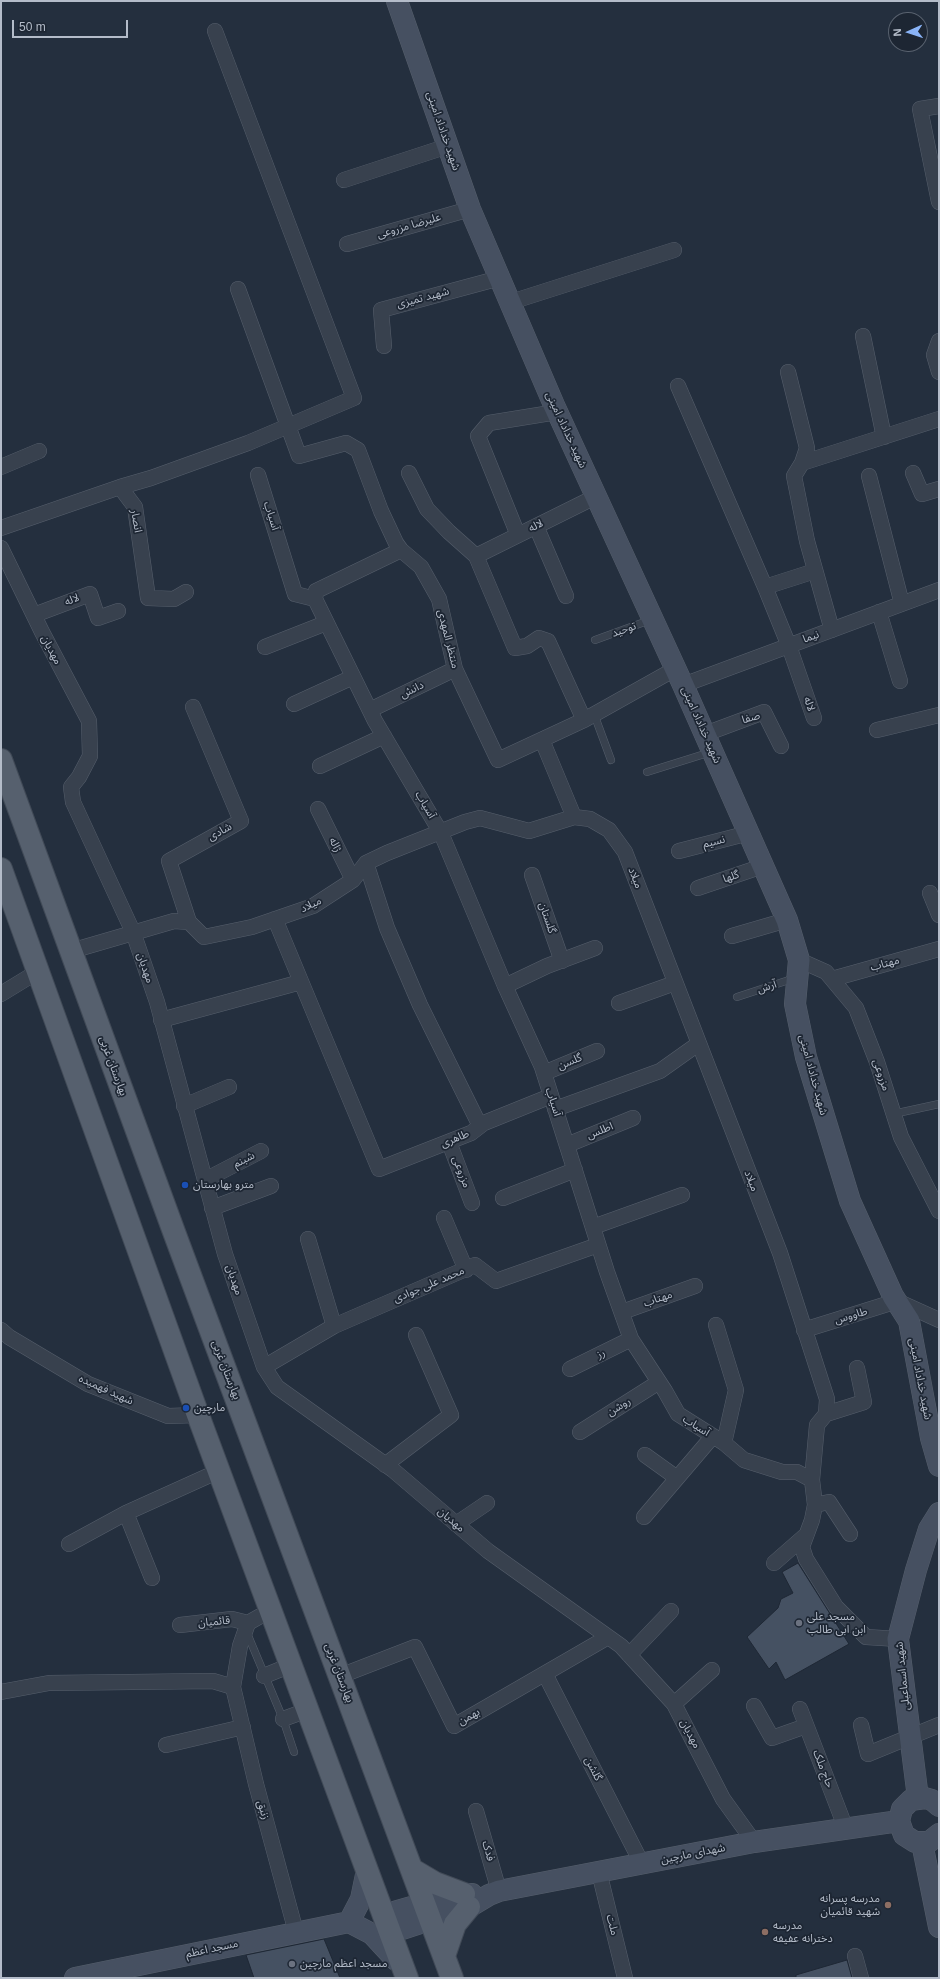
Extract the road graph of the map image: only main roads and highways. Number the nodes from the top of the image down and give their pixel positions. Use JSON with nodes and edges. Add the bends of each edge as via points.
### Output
{"nodes":[{"id":1,"x":1,"y":760,"type":"edge"},
{"id":2,"x":1,"y":869,"type":"edge"},
{"id":3,"x":413,"y":1870,"type":"junction"},
{"id":4,"x":444,"y":1956,"type":"junction"},
{"id":5,"x":405,"y":1974,"type":"edge"},
{"id":6,"x":452,"y":1978,"type":"edge"}],
"edges":[{"from":1,"to":3,"type":"main road","name":"بهارستان غربی"},
{"from":2,"to":5,"type":"main road","via":[[198,1415]]},
{"from":3,"to":4,"type":"main road","name":"بهارستان غربی"},
{"from":3,"to":4,"type":"main road","via":[[466,1900],[454,1924]]},
{"from":4,"to":6,"type":"main road","name":"بهارستان غربی"}]}
